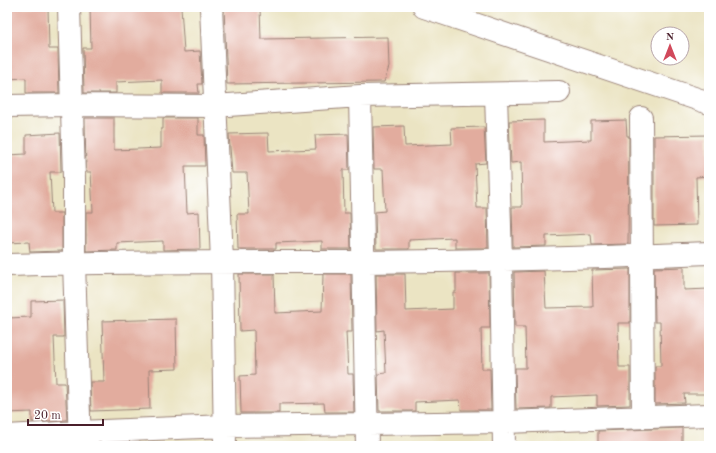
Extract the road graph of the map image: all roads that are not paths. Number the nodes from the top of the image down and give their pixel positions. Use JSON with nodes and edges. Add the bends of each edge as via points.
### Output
{"nodes":[{"id":1,"x":69,"y":7,"type":"edge"},
{"id":2,"x":211,"y":7,"type":"edge"},
{"id":3,"x":424,"y":7,"type":"edge"},
{"id":4,"x":559,"y":92,"type":"dead end"},
{"id":5,"x":496,"y":94,"type":"junction"},
{"id":6,"x":360,"y":96,"type":"junction"},
{"id":7,"x":709,"y":103,"type":"edge"},
{"id":8,"x":71,"y":105,"type":"junction"},
{"id":9,"x":7,"y":106,"type":"edge"},
{"id":10,"x":214,"y":106,"type":"junction"},
{"id":11,"x":641,"y":118,"type":"dead end"},
{"id":12,"x":709,"y":253,"type":"edge"},
{"id":13,"x":641,"y":256,"type":"junction"},
{"id":14,"x":501,"y":259,"type":"junction"},
{"id":15,"x":222,"y":261,"type":"junction"},
{"id":16,"x":364,"y":262,"type":"junction"},
{"id":17,"x":74,"y":263,"type":"junction"},
{"id":18,"x":7,"y":265,"type":"edge"},
{"id":19,"x":709,"y":416,"type":"edge"},
{"id":20,"x":643,"y":417,"type":"junction"},
{"id":21,"x":504,"y":422,"type":"junction"},
{"id":22,"x":367,"y":424,"type":"junction"},
{"id":23,"x":7,"y":436,"type":"edge"},
{"id":24,"x":226,"y":436,"type":"edge"},
{"id":25,"x":80,"y":439,"type":"edge"},
{"id":26,"x":367,"y":446,"type":"edge"},
{"id":27,"x":504,"y":446,"type":"edge"}],
"edges":[{"from":1,"to":8,"type":"street"},
{"from":2,"to":10,"type":"street"},
{"from":3,"to":7,"type":"street"},
{"from":4,"to":5,"type":"street"},
{"from":5,"to":6,"type":"street"},
{"from":5,"to":14,"type":"street"},
{"from":6,"to":10,"type":"street"},
{"from":6,"to":16,"type":"street"},
{"from":8,"to":9,"type":"street"},
{"from":8,"to":10,"type":"street"},
{"from":8,"to":17,"type":"street"},
{"from":10,"to":15,"type":"street"},
{"from":11,"to":13,"type":"street"},
{"from":12,"to":13,"type":"street"},
{"from":13,"to":14,"type":"street"},
{"from":13,"to":20,"type":"street"},
{"from":14,"to":16,"type":"street"},
{"from":14,"to":21,"type":"street"},
{"from":15,"to":16,"type":"street"},
{"from":15,"to":17,"type":"street"},
{"from":15,"to":24,"type":"street"},
{"from":16,"to":22,"type":"street"},
{"from":17,"to":18,"type":"street"},
{"from":17,"to":25,"type":"street"},
{"from":19,"to":20,"type":"street"},
{"from":20,"to":21,"type":"street"},
{"from":21,"to":22,"type":"street"},
{"from":21,"to":27,"type":"street"},
{"from":22,"to":24,"type":"street"},
{"from":22,"to":26,"type":"street"},
{"from":23,"to":25,"type":"street"},
{"from":24,"to":25,"type":"street"}]}
